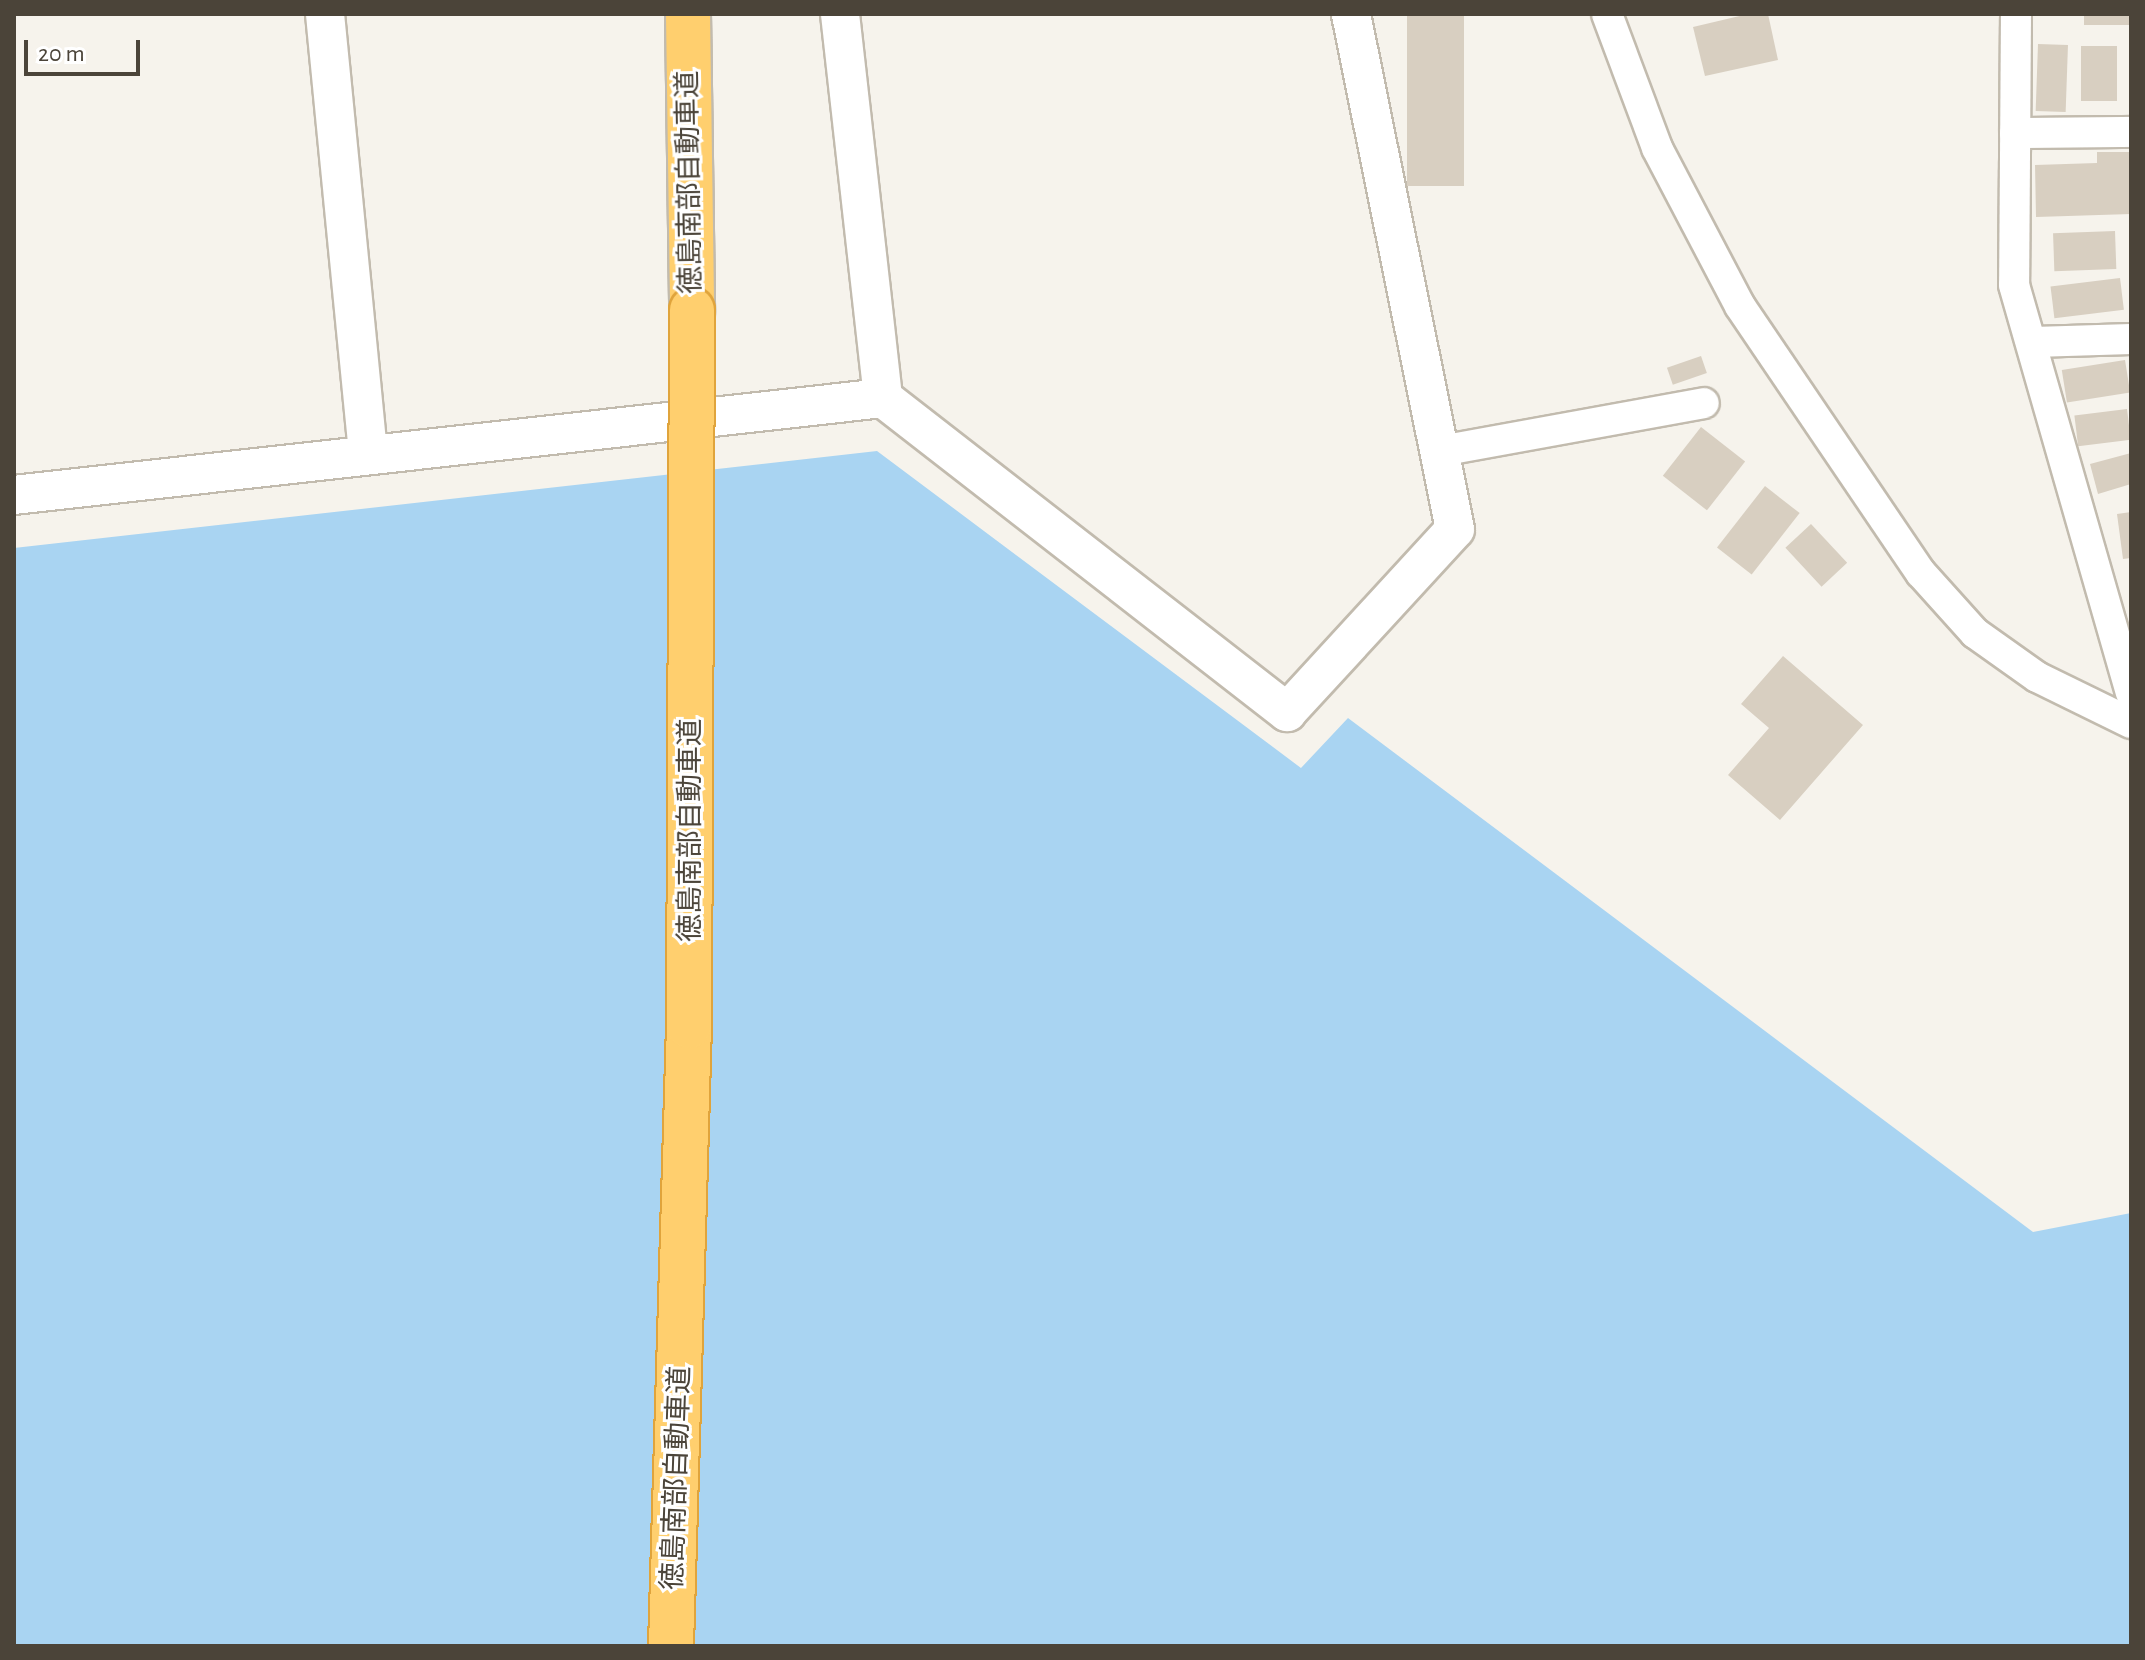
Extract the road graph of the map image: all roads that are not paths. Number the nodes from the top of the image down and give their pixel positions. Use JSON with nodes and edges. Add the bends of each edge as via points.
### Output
{"nodes":[{"id":1,"x":325,"y":14,"type":"edge"},
{"id":2,"x":688,"y":14,"type":"edge"},
{"id":3,"x":840,"y":14,"type":"edge"},
{"id":4,"x":1351,"y":14,"type":"edge"},
{"id":5,"x":1607,"y":14,"type":"edge"},
{"id":6,"x":2016,"y":14,"type":"edge"},
{"id":7,"x":2131,"y":132,"type":"edge"},
{"id":8,"x":2015,"y":133,"type":"junction"},
{"id":9,"x":2131,"y":339,"type":"edge"},
{"id":10,"x":2034,"y":342,"type":"junction"},
{"id":11,"x":883,"y":398,"type":"junction"},
{"id":12,"x":1704,"y":403,"type":"dead end"},
{"id":13,"x":1440,"y":451,"type":"junction"},
{"id":14,"x":368,"y":455,"type":"junction"},
{"id":15,"x":14,"y":495,"type":"edge"},
{"id":16,"x":2131,"y":693,"type":"edge"},
{"id":17,"x":2131,"y":723,"type":"edge"},
{"id":18,"x":671,"y":1646,"type":"edge"}],
"edges":[{"from":1,"to":14,"type":"street"},
{"from":2,"to":18,"type":"highway","name":"徳島南部自動車道","bridge":true,"via":[[689,1011]]},
{"from":3,"to":11,"type":"street"},
{"from":4,"to":13,"type":"street"},
{"from":5,"to":17,"type":"street","via":[[1657,148],[1740,306],[1921,573],[1975,633],[2024,668]]},
{"from":6,"to":8,"type":"street"},
{"from":7,"to":8,"type":"street"},
{"from":8,"to":10,"type":"street","via":[[2014,285]]},
{"from":9,"to":10,"type":"street"},
{"from":10,"to":16,"type":"street"},
{"from":11,"to":13,"type":"street","via":[[1287,712],[1455,529]]},
{"from":11,"to":14,"type":"street"},
{"from":12,"to":13,"type":"street"},
{"from":14,"to":15,"type":"street"}]}
